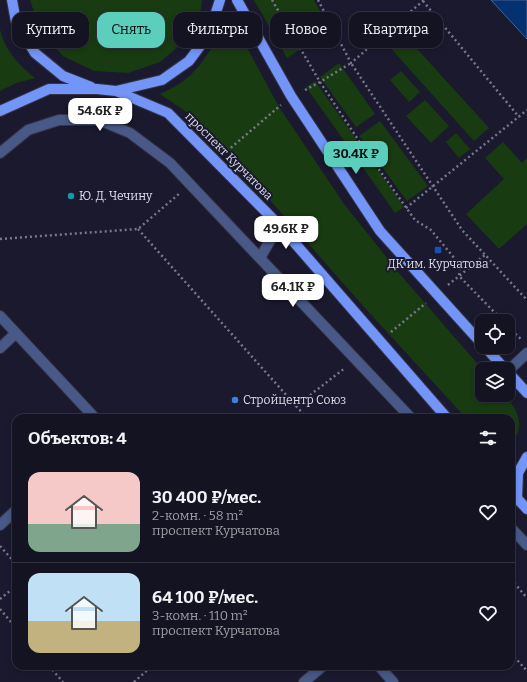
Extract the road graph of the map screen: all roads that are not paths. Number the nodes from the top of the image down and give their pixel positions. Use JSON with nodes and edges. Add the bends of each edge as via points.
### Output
{"nodes":[{"id":1,"x":12,"y":0,"type":"edge"},
{"id":2,"x":220,"y":0,"type":"edge"},
{"id":3,"x":237,"y":0,"type":"edge"},
{"id":4,"x":97,"y":89,"type":"junction"},
{"id":5,"x":116,"y":91,"type":"junction"},
{"id":6,"x":0,"y":111,"type":"edge"},
{"id":7,"x":0,"y":154,"type":"edge"},
{"id":8,"x":279,"y":225,"type":"junction"},
{"id":9,"x":260,"y":258,"type":"junction"},
{"id":10,"x":0,"y":316,"type":"edge"},
{"id":11,"x":16,"y":333,"type":"junction"},
{"id":12,"x":475,"y":336,"type":"edge"},
{"id":13,"x":0,"y":348,"type":"edge"},
{"id":14,"x":491,"y":354,"type":"edge"},
{"id":15,"x":527,"y":354,"type":"edge"},
{"id":16,"x":499,"y":362,"type":"edge"},
{"id":17,"x":515,"y":365,"type":"edge"},
{"id":18,"x":515,"y":380,"type":"edge"},
{"id":19,"x":527,"y":393,"type":"edge"},
{"id":20,"x":91,"y":414,"type":"edge"},
{"id":21,"x":407,"y":414,"type":"edge"},
{"id":22,"x":444,"y":414,"type":"edge"},
{"id":23,"x":527,"y":457,"type":"edge"},
{"id":24,"x":515,"y":489,"type":"edge"},
{"id":25,"x":515,"y":495,"type":"edge"},
{"id":26,"x":527,"y":509,"type":"edge"},
{"id":27,"x":12,"y":514,"type":"edge"},
{"id":28,"x":0,"y":525,"type":"edge"},
{"id":29,"x":515,"y":532,"type":"edge"},
{"id":30,"x":527,"y":545,"type":"edge"},
{"id":31,"x":318,"y":670,"type":"edge"},
{"id":32,"x":382,"y":670,"type":"edge"},
{"id":33,"x":304,"y":682,"type":"edge"},
{"id":34,"x":393,"y":682,"type":"edge"}],
"edges":[{"from":1,"to":4,"type":"main road","via":[[16,22],[34,53],[63,76]]},
{"from":2,"to":5,"type":"main road","via":[[209,34],[189,61],[162,80]]},
{"from":3,"to":12,"type":"main road","via":[[291,96],[380,231]]},
{"from":4,"to":5,"type":"main road","name":"проспект Курчатова"},
{"from":4,"to":6,"type":"main road","via":[[49,90]]},
{"from":5,"to":8,"type":"main road","name":"проспект Курчатова","via":[[168,113]]},
{"from":7,"to":9,"type":"street","via":[[28,130],[59,120],[99,120],[130,133],[170,163]]},
{"from":8,"to":9,"type":"street"},
{"from":8,"to":22,"type":"main road","name":"проспект Курчатова"},
{"from":9,"to":21,"type":"street"},
{"from":10,"to":11,"type":"street"},
{"from":11,"to":13,"type":"street"},
{"from":11,"to":20,"type":"street"},
{"from":14,"to":16,"type":"main road"},
{"from":15,"to":17,"type":"street"},
{"from":18,"to":19,"type":"main road"},
{"from":23,"to":24,"type":"main road","via":[[518,473]]},
{"from":25,"to":26,"type":"main road"},
{"from":27,"to":28,"type":"street"},
{"from":29,"to":30,"type":"street"},
{"from":31,"to":33,"type":"street"},
{"from":32,"to":34,"type":"street"}]}
